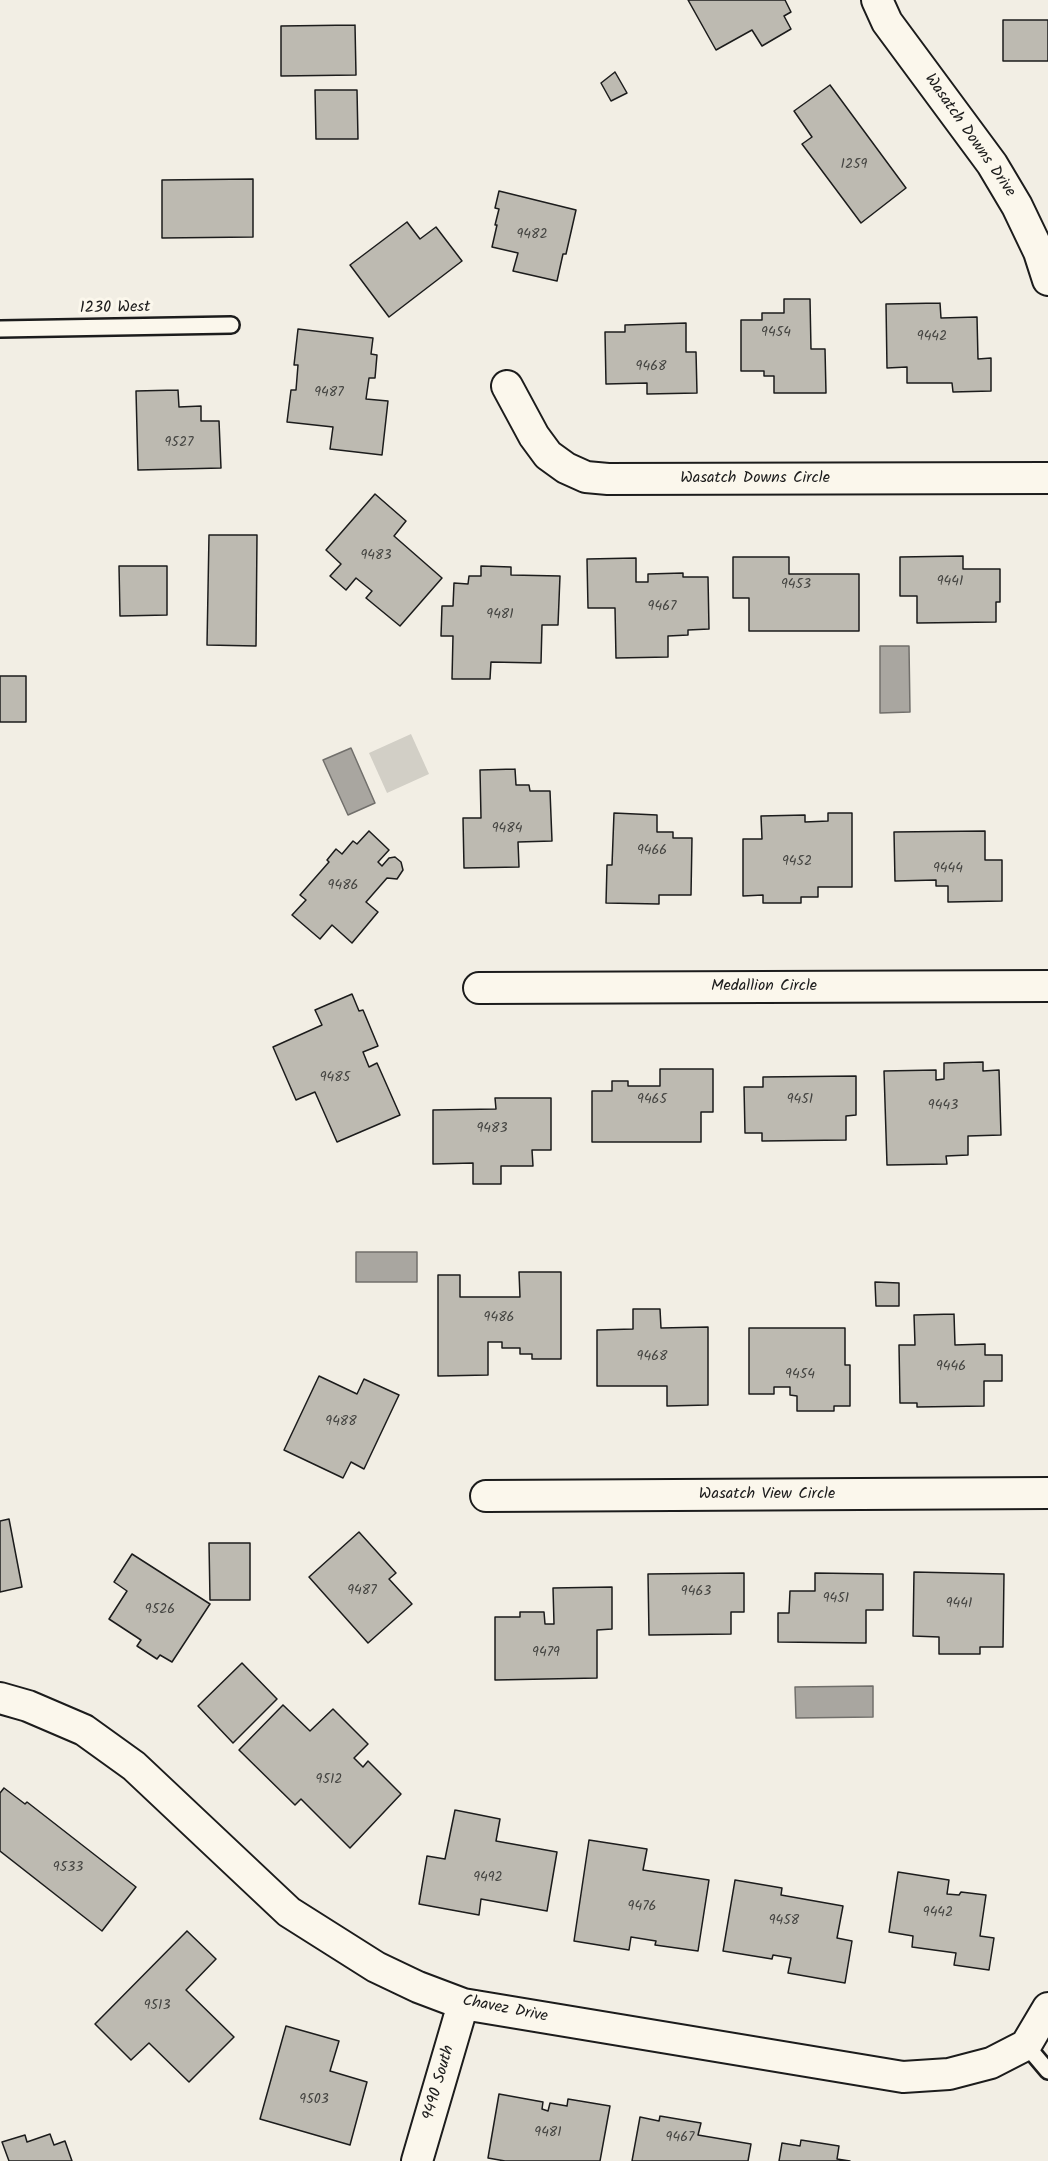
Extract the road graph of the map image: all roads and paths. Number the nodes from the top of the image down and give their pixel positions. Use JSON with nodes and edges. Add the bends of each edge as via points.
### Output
{"nodes":[{"id":1,"x":877,"y":0,"type":"edge"},
{"id":2,"x":1048,"y":280,"type":"edge"},
{"id":3,"x":231,"y":325,"type":"dead end"},
{"id":4,"x":0,"y":329,"type":"edge"},
{"id":5,"x":507,"y":386,"type":"dead end"},
{"id":6,"x":1048,"y":478,"type":"edge"},
{"id":7,"x":1048,"y":986,"type":"edge"},
{"id":8,"x":479,"y":988,"type":"dead end"},
{"id":9,"x":1048,"y":1493,"type":"edge"},
{"id":10,"x":486,"y":1497,"type":"dead end"},
{"id":11,"x":0,"y":1698,"type":"edge"},
{"id":12,"x":463,"y":2004,"type":"junction"},
{"id":13,"x":1048,"y":2008,"type":"edge"},
{"id":14,"x":1026,"y":2045,"type":"junction"},
{"id":15,"x":1048,"y":2071,"type":"edge"},
{"id":16,"x":417,"y":2161,"type":"edge"}],
"edges":[{"from":1,"to":2,"type":"street","name":"Wasatch Downs Drive","via":[[887,22],[992,164],[1017,206]]},
{"from":3,"to":4,"type":"lane","name":"1230 West"},
{"from":5,"to":6,"type":"street","name":"Wasatch Downs Circle","via":[[548,455],[586,477]]},
{"from":7,"to":8,"type":"street","name":"Medallion Circle"},
{"from":9,"to":10,"type":"street","name":"Wasatch View Circle"},
{"from":11,"to":12,"type":"street","name":"Chavez Drive","via":[[84,1730],[134,1766],[289,1912],[376,1967]]},
{"from":12,"to":14,"type":"street","name":"Chavez Drive","via":[[903,2077],[949,2074],[991,2063]]},
{"from":12,"to":16,"type":"street","name":"9490 South"},
{"from":13,"to":14,"type":"street"},
{"from":14,"to":15,"type":"lane"}]}
